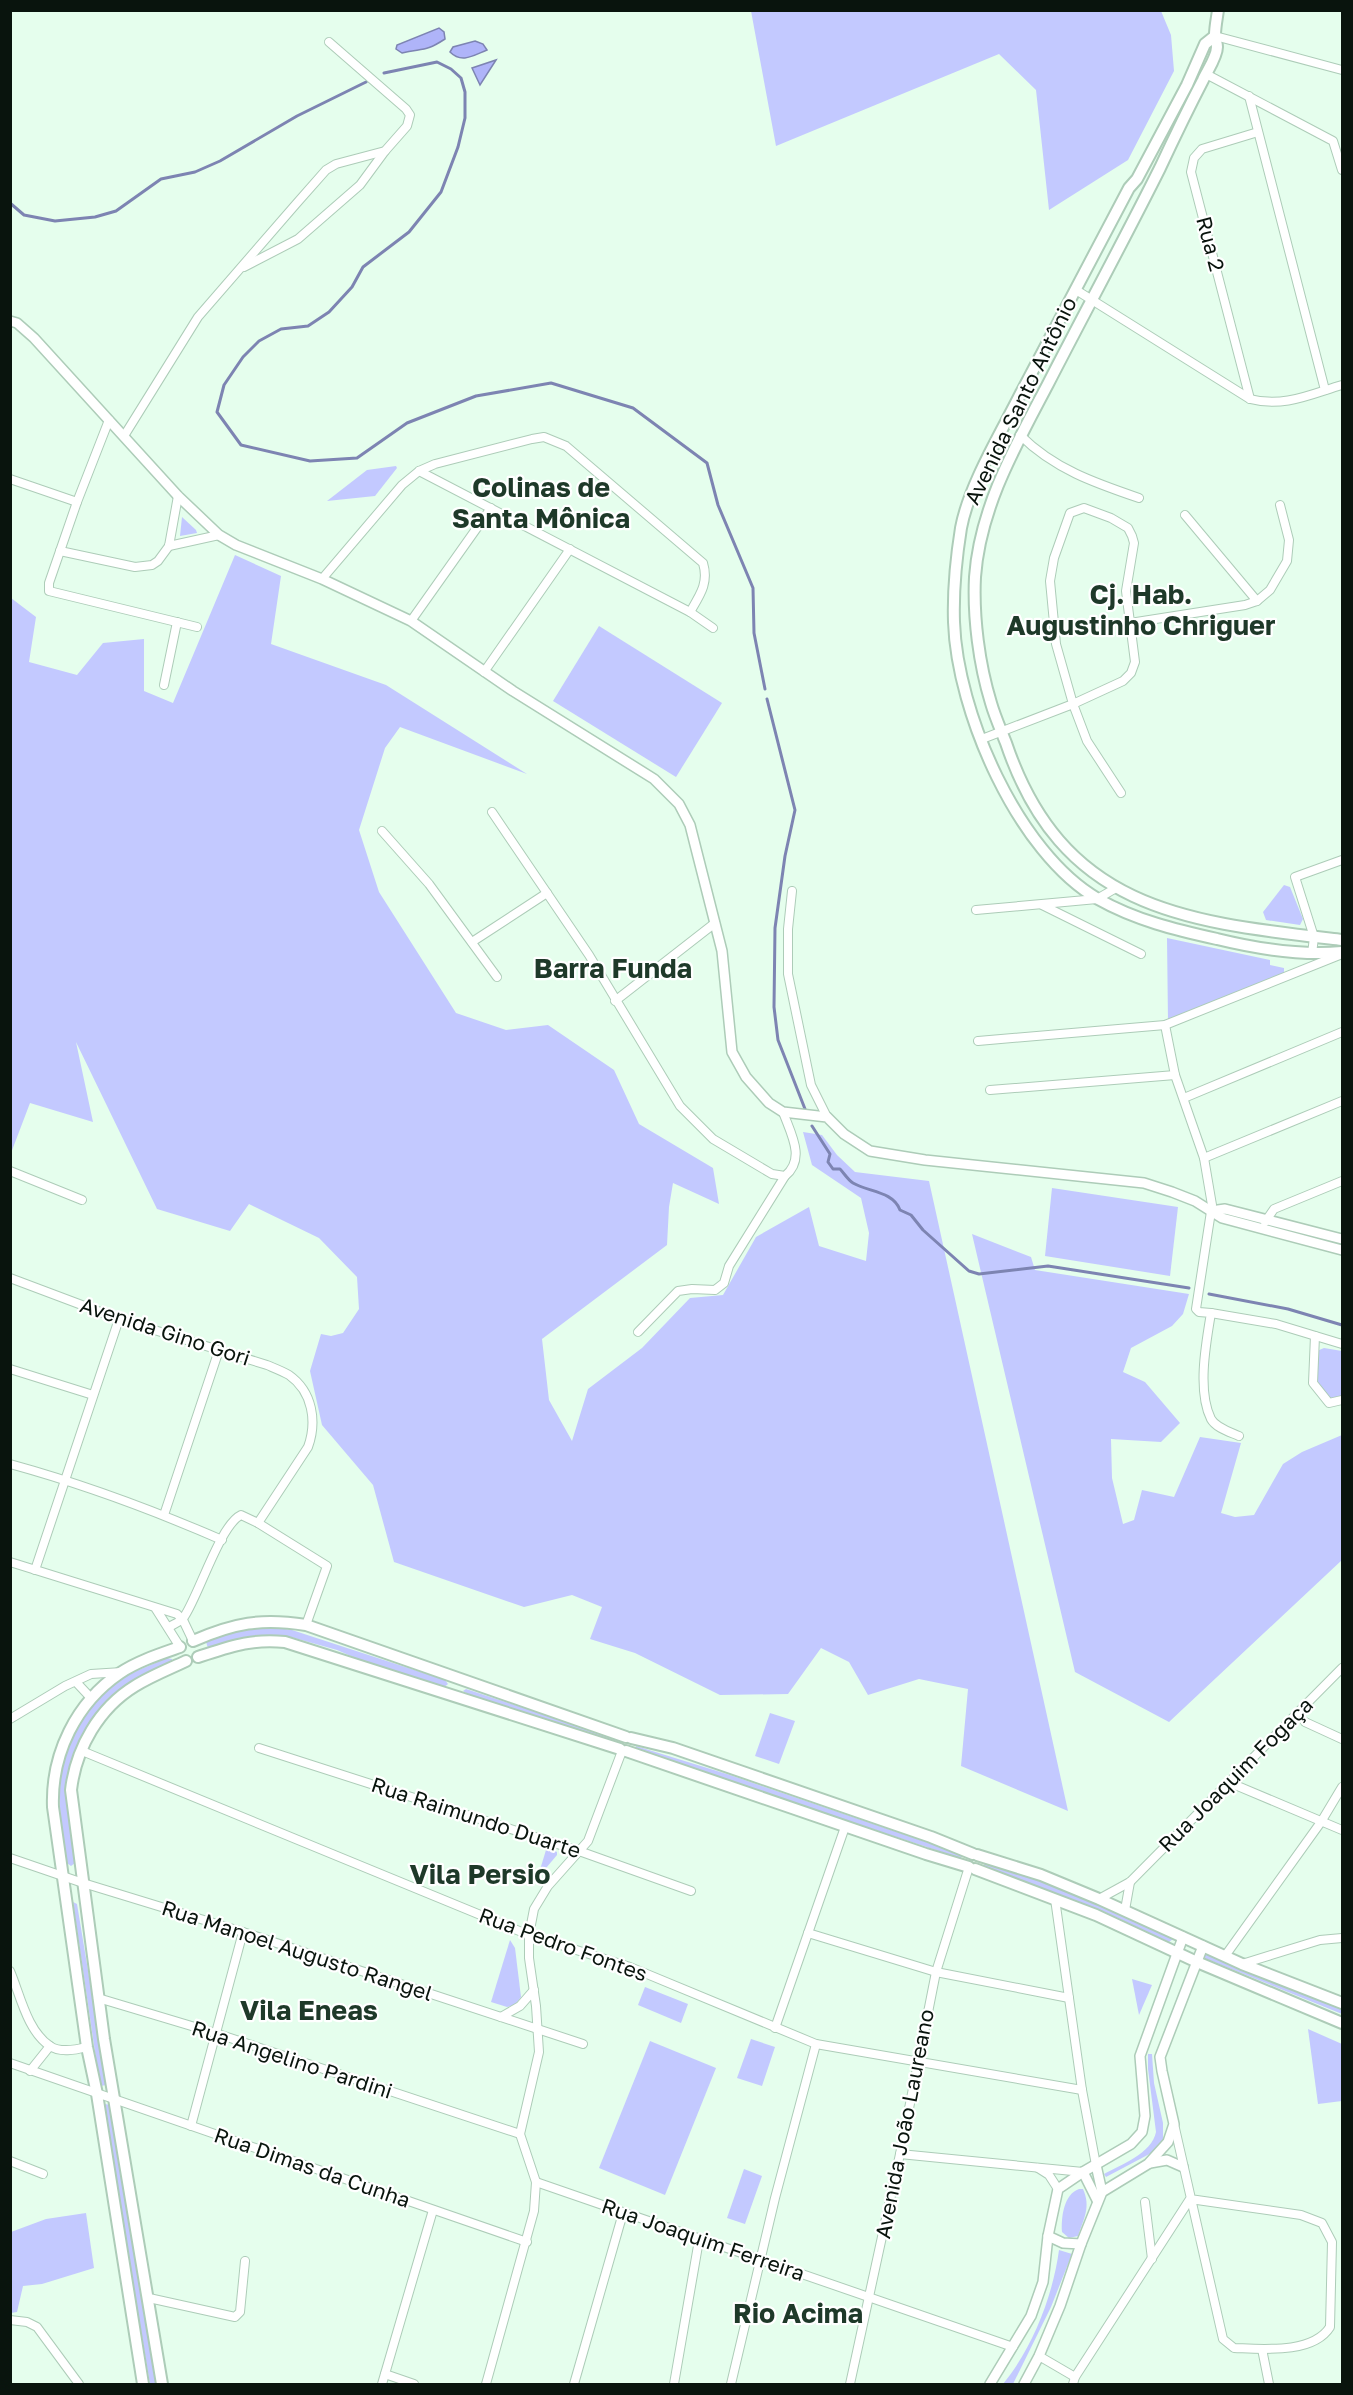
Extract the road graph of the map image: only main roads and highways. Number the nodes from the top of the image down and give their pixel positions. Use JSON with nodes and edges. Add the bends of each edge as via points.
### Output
{"nodes":[{"id":1,"x":1218,"y":10,"type":"edge"},
{"id":2,"x":1215,"y":36,"type":"junction"},
{"id":3,"x":1190,"y":92,"type":"junction"},
{"id":4,"x":1017,"y":771,"type":"junction"},
{"id":5,"x":1000,"y":781,"type":"junction"},
{"id":6,"x":1342,"y":940,"type":"edge"},
{"id":7,"x":1342,"y":953,"type":"edge"},
{"id":8,"x":193,"y":1641,"type":"junction"},
{"id":9,"x":180,"y":1647,"type":"junction"},
{"id":10,"x":198,"y":1657,"type":"junction"},
{"id":11,"x":186,"y":1661,"type":"junction"},
{"id":12,"x":457,"y":1679,"type":"junction"},
{"id":13,"x":451,"y":1695,"type":"junction"},
{"id":14,"x":628,"y":1738,"type":"junction"},
{"id":15,"x":623,"y":1750,"type":"junction"},
{"id":16,"x":975,"y":1855,"type":"junction"},
{"id":17,"x":972,"y":1868,"type":"junction"},
{"id":18,"x":1342,"y":2003,"type":"edge"},
{"id":19,"x":1342,"y":2024,"type":"edge"},
{"id":20,"x":143,"y":2385,"type":"edge"},
{"id":21,"x":162,"y":2385,"type":"edge"}],
"edges":[{"from":1,"to":2,"type":"main road","name":"Avenida Santo Antônio"},
{"from":2,"to":3,"type":"main road","name":"Avenida Santo Antônio","via":[[1205,44]]},
{"from":2,"to":3,"type":"main road","name":"Avenida Santo Antônio","via":[[1217,48],[1206,74]]},
{"from":3,"to":4,"type":"main road","name":"Avenida Santo Antônio","via":[[1134,219],[1020,435],[983,528],[975,577],[975,613],[990,702]]},
{"from":3,"to":5,"type":"main road","name":"Avenida Santo Antônio","via":[[1129,188],[969,501],[954,583],[954,625],[968,701]]},
{"from":4,"to":5,"type":"main road"},
{"from":4,"to":6,"type":"main road","name":"Avenida Santo Antônio","via":[[1046,825],[1073,857],[1116,888],[1167,911],[1244,928]]},
{"from":5,"to":7,"type":"main road","name":"Avenida Santo Antônio","via":[[1021,822],[1054,864],[1097,899],[1164,927],[1241,945],[1312,954]]},
{"from":8,"to":9,"type":"main road"},
{"from":8,"to":10,"type":"main road","via":[[199,1647]]},
{"from":8,"to":12,"type":"main road","via":[[261,1621],[306,1625]]},
{"from":9,"to":11,"type":"main road","via":[[179,1653]]},
{"from":9,"to":20,"type":"main road","via":[[122,1672],[91,1698],[73,1724],[52,1788],[87,2047]]},
{"from":10,"to":11,"type":"main road"},
{"from":10,"to":13,"type":"main road","via":[[241,1642],[285,1642]]},
{"from":11,"to":21,"type":"main road","via":[[136,1685],[103,1713],[82,1750],[71,1790],[104,2039]]},
{"from":12,"to":13,"type":"main road"},
{"from":12,"to":14,"type":"main road"},
{"from":13,"to":15,"type":"main road"},
{"from":14,"to":15,"type":"main road","via":[[619,1742]]},
{"from":14,"to":16,"type":"main road","via":[[673,1748]]},
{"from":15,"to":17,"type":"main road"},
{"from":16,"to":17,"type":"main road","via":[[981,1862]]},
{"from":16,"to":18,"type":"main road","via":[[1041,1875],[1242,1964]]},
{"from":17,"to":19,"type":"main road","via":[[1096,1915]]}]}
